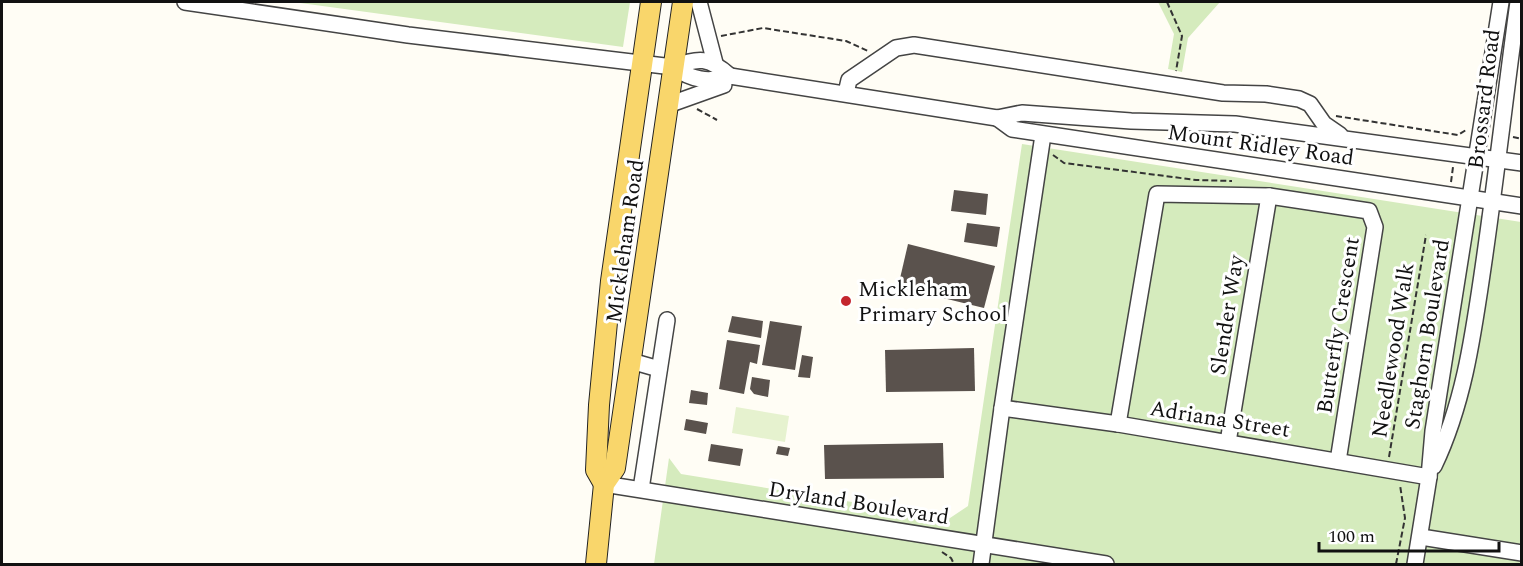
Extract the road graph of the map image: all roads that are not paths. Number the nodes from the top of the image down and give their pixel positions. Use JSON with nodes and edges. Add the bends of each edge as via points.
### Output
{"nodes":[{"id":1,"x":185,"y":2,"type":"edge"},
{"id":2,"x":651,"y":2,"type":"edge"},
{"id":3,"x":683,"y":2,"type":"edge"},
{"id":4,"x":699,"y":2,"type":"edge"},
{"id":5,"x":1501,"y":2,"type":"edge"},
{"id":6,"x":1518,"y":2,"type":"edge"},
{"id":7,"x":715,"y":63,"type":"junction"},
{"id":8,"x":642,"y":64,"type":"junction"},
{"id":9,"x":673,"y":67,"type":"junction"},
{"id":10,"x":730,"y":76,"type":"junction"},
{"id":11,"x":747,"y":79,"type":"junction"},
{"id":12,"x":846,"y":93,"type":"junction"},
{"id":13,"x":668,"y":105,"type":"junction"},
{"id":14,"x":997,"y":118,"type":"junction"},
{"id":15,"x":1343,"y":137,"type":"junction"},
{"id":16,"x":1042,"y":140,"type":"junction"},
{"id":17,"x":1476,"y":156,"type":"junction"},
{"id":18,"x":1499,"y":159,"type":"junction"},
{"id":19,"x":1521,"y":163,"type":"edge"},
{"id":20,"x":1269,"y":196,"type":"junction"},
{"id":21,"x":1469,"y":198,"type":"junction"},
{"id":22,"x":1493,"y":202,"type":"junction"},
{"id":23,"x":1521,"y":206,"type":"edge"},
{"id":24,"x":667,"y":320,"type":"dead end"},
{"id":25,"x":603,"y":348,"type":"junction"},
{"id":26,"x":631,"y":361,"type":"junction"},
{"id":27,"x":659,"y":369,"type":"junction"},
{"id":28,"x":1002,"y":408,"type":"junction"},
{"id":29,"x":1118,"y":424,"type":"junction"},
{"id":30,"x":1228,"y":442,"type":"junction"},
{"id":31,"x":1338,"y":461,"type":"junction"},
{"id":32,"x":1430,"y":477,"type":"junction"},
{"id":33,"x":604,"y":484,"type":"junction"},
{"id":34,"x":641,"y":489,"type":"junction"},
{"id":35,"x":1421,"y":537,"type":"junction"},
{"id":36,"x":984,"y":545,"type":"junction"},
{"id":37,"x":1521,"y":553,"type":"edge"},
{"id":38,"x":596,"y":564,"type":"edge"},
{"id":39,"x":981,"y":564,"type":"edge"},
{"id":40,"x":1106,"y":564,"type":"edge"},
{"id":41,"x":1415,"y":564,"type":"edge"}],
"edges":[{"from":1,"to":8,"type":"street","name":"Mount Ridley Road"},
{"from":2,"to":8,"type":"main road","name":"Mickleham Road"},
{"from":3,"to":9,"type":"main road","name":"Mickleham Road"},
{"from":4,"to":7,"type":"street"},
{"from":5,"to":17,"type":"street","name":"Brossard Road"},
{"from":6,"to":18,"type":"street","name":"Brossard Road"},
{"from":7,"to":9,"type":"street","name":"Mount Ridley Road","via":[[693,59]]},
{"from":7,"to":10,"type":"street"},
{"from":8,"to":9,"type":"street","name":"Mount Ridley Road"},
{"from":8,"to":25,"type":"main road","name":"Mickleham Road"},
{"from":9,"to":10,"type":"street","name":"Mount Ridley Road","via":[[689,78],[713,81]]},
{"from":9,"to":13,"type":"main road","name":"Mickleham Road"},
{"from":10,"to":11,"type":"street","name":"Mount Ridley Road"},
{"from":11,"to":12,"type":"street","name":"Mount Ridley Road"},
{"from":11,"to":13,"type":"street"},
{"from":12,"to":14,"type":"street","name":"Mount Ridley Road"},
{"from":12,"to":15,"type":"street","via":[[849,80],[904,45],[1223,93],[1266,93],[1299,99],[1310,104],[1324,124]]},
{"from":13,"to":26,"type":"main road","name":"Mickleham Road"},
{"from":14,"to":15,"type":"street","name":"Mount Ridley Road","via":[[1022,113],[1235,124]]},
{"from":14,"to":16,"type":"street","name":"Mount Ridley Road","via":[[1012,129]]},
{"from":15,"to":17,"type":"street","name":"Mount Ridley Road"},
{"from":16,"to":21,"type":"street","name":"Mount Ridley Road"},
{"from":16,"to":28,"type":"street"},
{"from":17,"to":18,"type":"street","name":"Mount Ridley Road"},
{"from":17,"to":21,"type":"street","name":"Brossard Road"},
{"from":18,"to":19,"type":"street","name":"Mount Ridley Road"},
{"from":18,"to":22,"type":"street","name":"Brossard Road"},
{"from":20,"to":29,"type":"street","name":"Butterfly Crescent","via":[[1157,194]]},
{"from":20,"to":30,"type":"street","name":"Slender Way"},
{"from":20,"to":31,"type":"street","name":"Butterfly Crescent","via":[[1369,211],[1375,227]]},
{"from":21,"to":22,"type":"street","name":"Mount Ridley Road"},
{"from":21,"to":32,"type":"street","name":"Staghorn Boulevard","via":[[1433,431]]},
{"from":22,"to":23,"type":"street","name":"Mount Ridley Road"},
{"from":22,"to":32,"type":"street","name":"Staghorn Boulevard","via":[[1466,373],[1445,444]]},
{"from":24,"to":27,"type":"street"},
{"from":25,"to":26,"type":"main road"},
{"from":25,"to":33,"type":"main road","name":"Mickleham Road","via":[[596,470]]},
{"from":26,"to":27,"type":"street"},
{"from":26,"to":33,"type":"main road","name":"Mickleham Road","via":[[615,468]]},
{"from":27,"to":34,"type":"street"},
{"from":28,"to":29,"type":"street","name":"Adriana Street"},
{"from":28,"to":36,"type":"street"},
{"from":29,"to":30,"type":"street","name":"Adriana Street"},
{"from":30,"to":31,"type":"street","name":"Adriana Street"},
{"from":31,"to":32,"type":"street","name":"Adriana Street"},
{"from":32,"to":35,"type":"street","name":"Staghorn Boulevard"},
{"from":33,"to":34,"type":"street","name":"Dryland Boulevard"},
{"from":33,"to":38,"type":"main road","name":"Mickleham Road"},
{"from":34,"to":36,"type":"street","name":"Dryland Boulevard"},
{"from":35,"to":37,"type":"street"},
{"from":35,"to":41,"type":"street","name":"Staghorn Boulevard"},
{"from":36,"to":39,"type":"street"},
{"from":36,"to":40,"type":"street","name":"Dryland Boulevard"}]}
